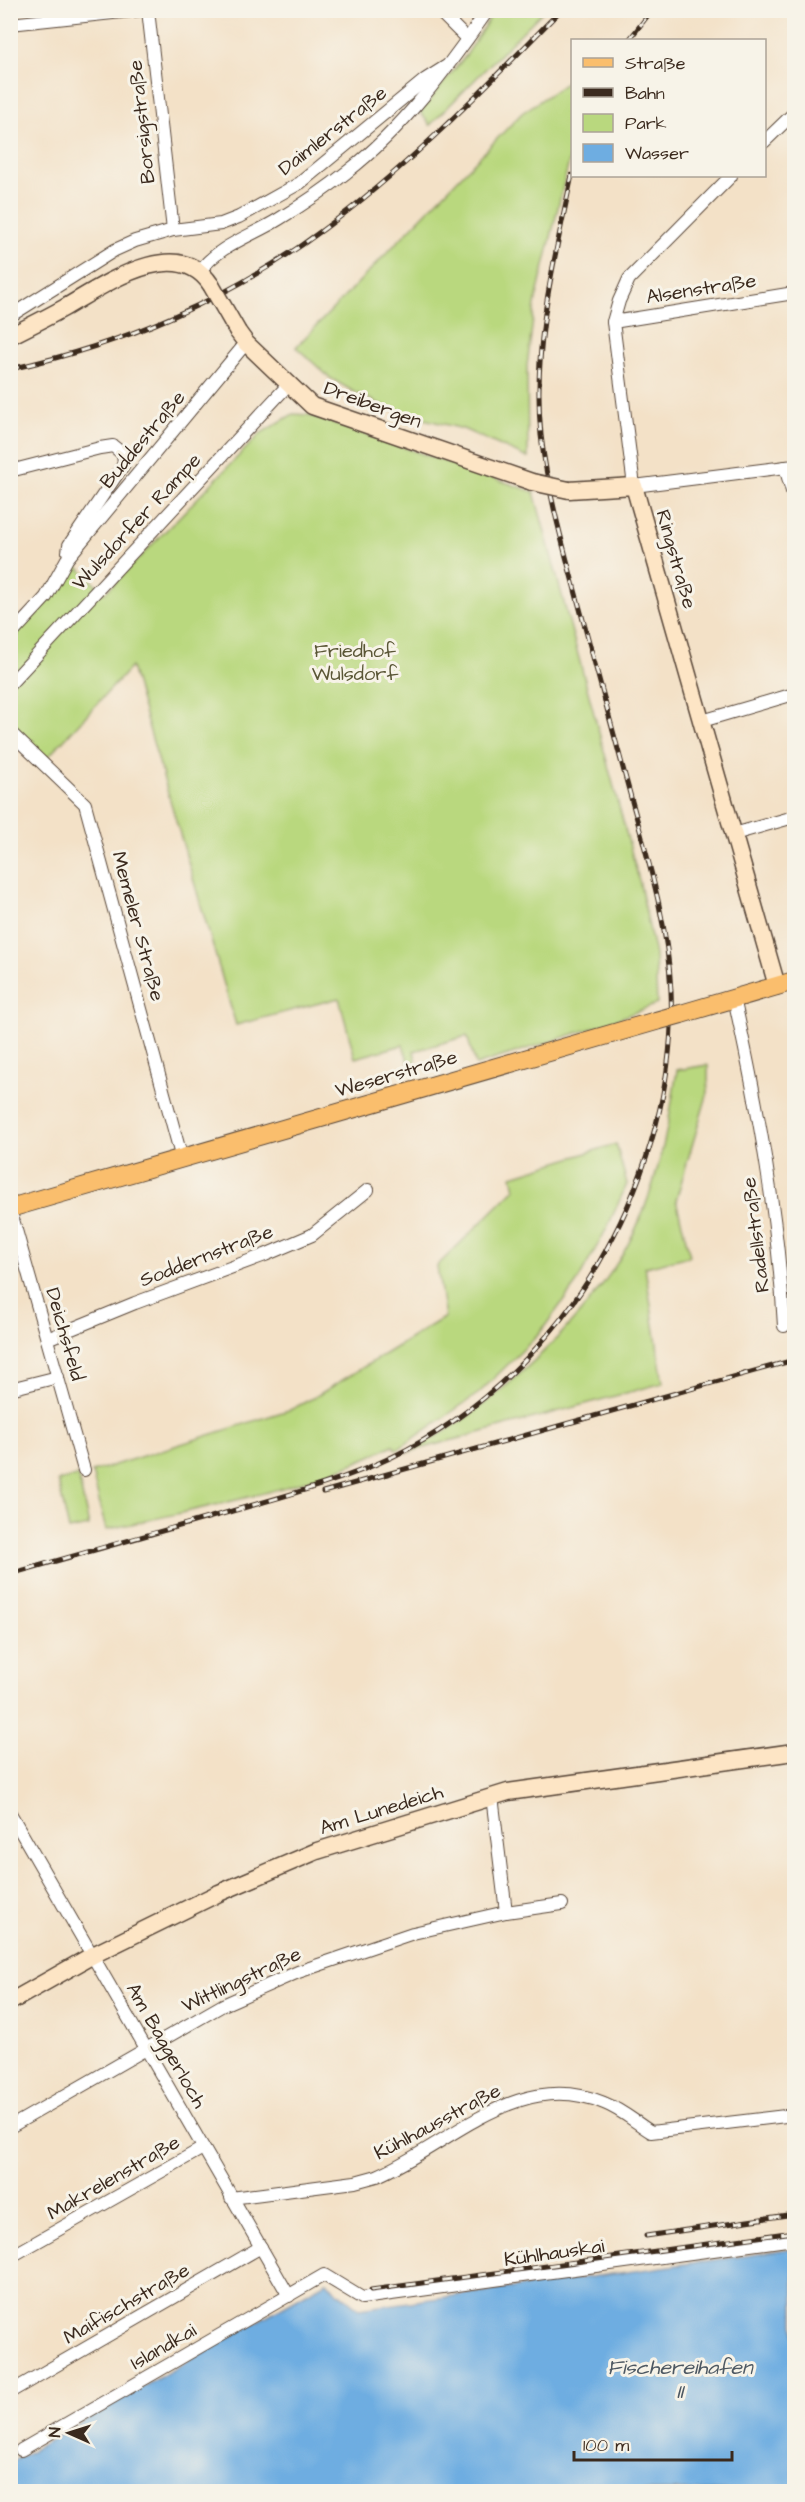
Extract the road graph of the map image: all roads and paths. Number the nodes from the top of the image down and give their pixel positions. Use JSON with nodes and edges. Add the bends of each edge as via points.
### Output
{"nodes":[{"id":1,"x":141,"y":10,"type":"edge"},
{"id":2,"x":148,"y":10,"type":"edge"},
{"id":3,"x":438,"y":10,"type":"edge"},
{"id":4,"x":488,"y":10,"type":"edge"},
{"id":5,"x":10,"y":24,"type":"edge"},
{"id":6,"x":467,"y":39,"type":"junction"},
{"id":7,"x":445,"y":67,"type":"junction"},
{"id":8,"x":795,"y":112,"type":"edge"},
{"id":9,"x":766,"y":141,"type":"edge"},
{"id":10,"x":730,"y":177,"type":"edge"},
{"id":11,"x":173,"y":230,"type":"junction"},
{"id":12,"x":200,"y":271,"type":"junction"},
{"id":13,"x":795,"y":293,"type":"edge"},
{"id":14,"x":10,"y":316,"type":"edge"},
{"id":15,"x":613,"y":322,"type":"junction"},
{"id":16,"x":10,"y":336,"type":"edge"},
{"id":17,"x":242,"y":337,"type":"junction"},
{"id":18,"x":289,"y":384,"type":"junction"},
{"id":19,"x":790,"y":466,"type":"edge"},
{"id":20,"x":10,"y":471,"type":"edge"},
{"id":21,"x":634,"y":486,"type":"junction"},
{"id":22,"x":795,"y":498,"type":"edge"},
{"id":23,"x":68,"y":559,"type":"junction"},
{"id":24,"x":10,"y":636,"type":"edge"},
{"id":25,"x":10,"y":684,"type":"edge"},
{"id":26,"x":795,"y":694,"type":"edge"},
{"id":27,"x":702,"y":721,"type":"junction"},
{"id":28,"x":10,"y":732,"type":"edge"},
{"id":29,"x":795,"y":817,"type":"edge"},
{"id":30,"x":734,"y":834,"type":"junction"},
{"id":31,"x":786,"y":983,"type":"edge"},
{"id":32,"x":734,"y":998,"type":"junction"},
{"id":33,"x":182,"y":1159,"type":"junction"},
{"id":34,"x":368,"y":1190,"type":"dead end"},
{"id":35,"x":10,"y":1209,"type":"edge"},
{"id":36,"x":784,"y":1326,"type":"dead end"},
{"id":37,"x":46,"y":1339,"type":"junction"},
{"id":38,"x":58,"y":1377,"type":"junction"},
{"id":39,"x":10,"y":1389,"type":"edge"},
{"id":40,"x":84,"y":1470,"type":"dead end"},
{"id":41,"x":795,"y":1752,"type":"edge"},
{"id":42,"x":492,"y":1796,"type":"junction"},
{"id":43,"x":10,"y":1813,"type":"edge"},
{"id":44,"x":562,"y":1904,"type":"dead end"},
{"id":45,"x":506,"y":1912,"type":"junction"},
{"id":46,"x":93,"y":1955,"type":"junction"},
{"id":47,"x":10,"y":2002,"type":"edge"},
{"id":48,"x":146,"y":2047,"type":"junction"},
{"id":49,"x":795,"y":2115,"type":"edge"},
{"id":50,"x":10,"y":2127,"type":"edge"},
{"id":51,"x":203,"y":2148,"type":"junction"},
{"id":52,"x":231,"y":2198,"type":"junction"},
{"id":53,"x":795,"y":2239,"type":"edge"},
{"id":54,"x":261,"y":2247,"type":"junction"},
{"id":55,"x":10,"y":2257,"type":"edge"},
{"id":56,"x":324,"y":2275,"type":"joint"},
{"id":57,"x":289,"y":2296,"type":"junction"},
{"id":58,"x":10,"y":2392,"type":"edge"},
{"id":59,"x":21,"y":2450,"type":"dead end"}],
"edges":[{"from":1,"to":5,"type":"street"},
{"from":2,"to":11,"type":"street","name":"Borsigstraße"},
{"from":3,"to":6,"type":"street"},
{"from":4,"to":6,"type":"street","name":"Daimlerstraße"},
{"from":6,"to":7,"type":"street","name":"Daimlerstraße"},
{"from":7,"to":11,"type":"street","name":"Daimlerstraße","via":[[300,183],[239,217],[202,228]]},
{"from":7,"to":12,"type":"street","name":"Daimlerstraße","via":[[414,109],[348,172],[279,220],[219,252]]},
{"from":8,"to":9,"type":"street"},
{"from":10,"to":15,"type":"street","name":"Ringstraße","via":[[629,279]]},
{"from":11,"to":14,"type":"street","name":"Daimlerstraße","via":[[114,250]]},
{"from":12,"to":16,"type":"street","via":[[178,262],[146,266],[111,280]]},
{"from":12,"to":17,"type":"street","name":"Dreibergen","bridge":true},
{"from":13,"to":15,"type":"street","name":"Alsenstraße"},
{"from":15,"to":21,"type":"street","name":"Ringstraße"},
{"from":17,"to":18,"type":"street","name":"Dreibergen"},
{"from":17,"to":23,"type":"street","name":"Buddestraße"},
{"from":18,"to":21,"type":"street","name":"Dreibergen","bridge":true,"via":[[312,406],[532,482],[569,490]]},
{"from":18,"to":25,"type":"street","name":"Wulsdorfer Rampe"},
{"from":19,"to":21,"type":"street","name":"Dreibergen"},
{"from":19,"to":22,"type":"street"},
{"from":20,"to":23,"type":"street","name":"Buddestraße","via":[[113,446],[123,454],[124,464],[69,545]]},
{"from":21,"to":27,"type":"street","name":"Ringstraße"},
{"from":23,"to":24,"type":"street","name":"Buddestraße","via":[[46,597]]},
{"from":26,"to":27,"type":"street"},
{"from":27,"to":30,"type":"street","name":"Ringstraße"},
{"from":28,"to":33,"type":"street","name":"Memeler Straße","via":[[85,804]]},
{"from":29,"to":30,"type":"street"},
{"from":30,"to":31,"type":"street","name":"Ringstraße"},
{"from":31,"to":32,"type":"main road","name":"Weserstraße"},
{"from":32,"to":33,"type":"main road","name":"Weserstraße","bridge":true},
{"from":32,"to":36,"type":"street","name":"Radellstraße","via":[[764,1154]]},
{"from":33,"to":35,"type":"main road","name":"Weserstraße"},
{"from":34,"to":37,"type":"street","name":"Soddernstraße","via":[[312,1235]]},
{"from":35,"to":37,"type":"street","name":"Deichsfeld"},
{"from":37,"to":38,"type":"street","name":"Deichsfeld"},
{"from":38,"to":39,"type":"street"},
{"from":38,"to":40,"type":"street","name":"Deichsfeld"},
{"from":41,"to":42,"type":"street","name":"Am Lunedeich"},
{"from":42,"to":45,"type":"street"},
{"from":42,"to":46,"type":"street","name":"Am Lunedeich","via":[[279,1866]]},
{"from":43,"to":46,"type":"street","name":"Am Baggerloch"},
{"from":44,"to":45,"type":"street","name":"Wittlingstraße"},
{"from":45,"to":48,"type":"street","name":"Wittlingstraße","via":[[413,1933],[298,1972],[222,2005]]},
{"from":46,"to":47,"type":"street","name":"Am Lunedeich"},
{"from":46,"to":48,"type":"street","name":"Am Baggerloch"},
{"from":48,"to":50,"type":"street","name":"Wittlingstraße"},
{"from":48,"to":51,"type":"street","name":"Am Baggerloch"},
{"from":49,"to":52,"type":"street","name":"Kühlhausstraße","via":[[651,2132],[603,2102],[572,2094],[543,2094],[507,2104],[370,2178]]},
{"from":51,"to":52,"type":"street","name":"Am Baggerloch"},
{"from":51,"to":55,"type":"street","name":"Makrelenstraße"},
{"from":52,"to":54,"type":"street","name":"Am Baggerloch"},
{"from":53,"to":56,"type":"street","name":"Kühlhauskai","via":[[362,2298]]},
{"from":54,"to":57,"type":"street","name":"Am Baggerloch"},
{"from":54,"to":58,"type":"street","name":"Maifischstraße"},
{"from":56,"to":57,"type":"street","name":"Islandkai"},
{"from":57,"to":59,"type":"street","name":"Islandkai"}]}
